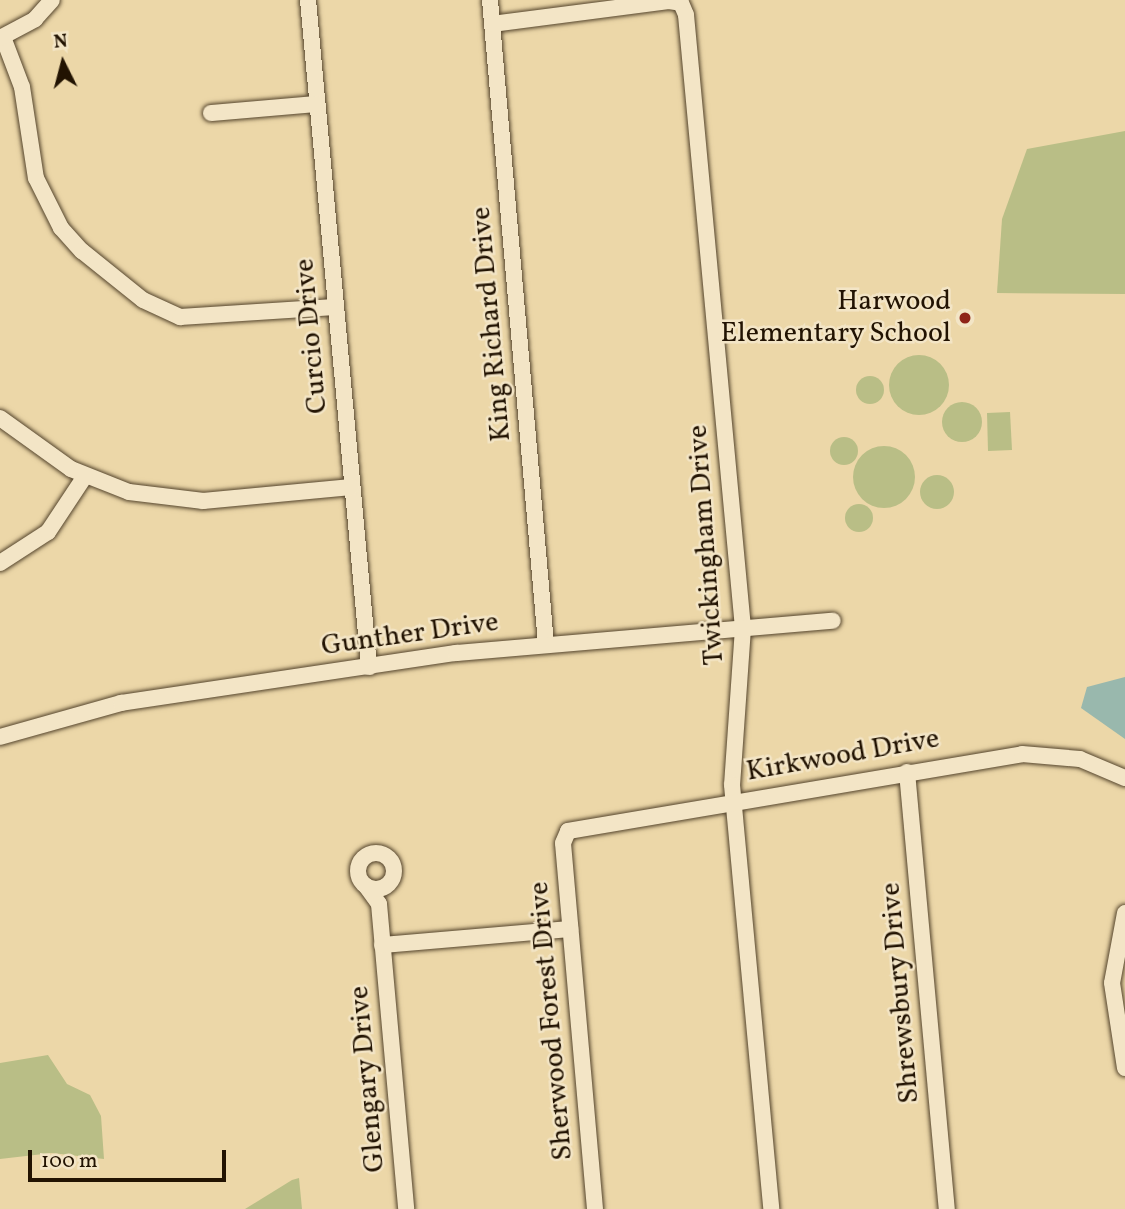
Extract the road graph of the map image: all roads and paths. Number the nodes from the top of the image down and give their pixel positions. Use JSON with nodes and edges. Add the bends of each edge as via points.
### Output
{"nodes":[{"id":1,"x":52,"y":0,"type":"edge"},
{"id":2,"x":308,"y":0,"type":"edge"},
{"id":3,"x":490,"y":0,"type":"edge"},
{"id":4,"x":492,"y":24,"type":"junction"},
{"id":5,"x":2,"y":37,"type":"edge"},
{"id":6,"x":317,"y":104,"type":"junction"},
{"id":7,"x":211,"y":113,"type":"dead end"},
{"id":8,"x":335,"y":307,"type":"junction"},
{"id":9,"x":0,"y":418,"type":"edge"},
{"id":10,"x":85,"y":476,"type":"junction"},
{"id":11,"x":351,"y":487,"type":"junction"},
{"id":12,"x":0,"y":563,"type":"edge"},
{"id":13,"x":833,"y":621,"type":"dead end"},
{"id":14,"x":743,"y":628,"type":"junction"},
{"id":15,"x":547,"y":644,"type":"junction"},
{"id":16,"x":369,"y":667,"type":"junction"},
{"id":17,"x":0,"y":737,"type":"edge"},
{"id":18,"x":907,"y":772,"type":"junction"},
{"id":19,"x":1125,"y":778,"type":"edge"},
{"id":20,"x":734,"y":801,"type":"junction"},
{"id":21,"x":568,"y":831,"type":"joint"},
{"id":22,"x":388,"y":885,"type":"junction"},
{"id":23,"x":366,"y":886,"type":"junction"},
{"id":24,"x":379,"y":904,"type":"junction"},
{"id":25,"x":1125,"y":913,"type":"edge"},
{"id":26,"x":569,"y":929,"type":"junction"},
{"id":27,"x":382,"y":945,"type":"junction"},
{"id":28,"x":1119,"y":966,"type":"edge"},
{"id":29,"x":1125,"y":1068,"type":"edge"},
{"id":30,"x":406,"y":1209,"type":"edge"},
{"id":31,"x":595,"y":1209,"type":"edge"},
{"id":32,"x":771,"y":1209,"type":"edge"},
{"id":33,"x":947,"y":1209,"type":"edge"}],
"edges":[{"from":1,"to":5,"type":"street","via":[[36,19]]},
{"from":2,"to":6,"type":"street","name":"Curcio Drive"},
{"from":3,"to":4,"type":"street","name":"King Richard Drive"},
{"from":4,"to":14,"type":"street","name":"Twickingham Drive","via":[[681,3]]},
{"from":4,"to":15,"type":"street","name":"King Richard Drive"},
{"from":5,"to":8,"type":"street","via":[[24,96],[36,178],[61,228],[82,251],[143,300],[180,317]]},
{"from":6,"to":7,"type":"street"},
{"from":6,"to":8,"type":"street","name":"Curcio Drive"},
{"from":8,"to":11,"type":"street","name":"Curcio Drive"},
{"from":9,"to":10,"type":"street"},
{"from":10,"to":11,"type":"street","via":[[129,492],[203,501]]},
{"from":10,"to":12,"type":"street","via":[[48,532]]},
{"from":11,"to":16,"type":"street","name":"Curcio Drive"},
{"from":13,"to":14,"type":"street","name":"Gunther Drive"},
{"from":14,"to":15,"type":"street","name":"Gunther Drive"},
{"from":14,"to":20,"type":"street","name":"Twickingham Drive"},
{"from":15,"to":16,"type":"street","name":"Gunther Drive"},
{"from":16,"to":17,"type":"street","name":"Gunther Drive","via":[[121,703]]},
{"from":18,"to":19,"type":"street","name":"Kirkwood Drive","via":[[1034,753],[1080,759]]},
{"from":18,"to":20,"type":"street","name":"Kirkwood Drive"},
{"from":18,"to":33,"type":"street","name":"Shrewsbury Drive"},
{"from":20,"to":21,"type":"street","name":"Kirkwood Drive"},
{"from":20,"to":32,"type":"street","name":"Twickingham Drive"},
{"from":21,"to":26,"type":"street","name":"Sherwood Forest Drive","via":[[563,843]]},
{"from":22,"to":23,"type":"street"},
{"from":22,"to":23,"type":"street","via":[[392,863],[377,853],[359,867]]},
{"from":22,"to":24,"type":"street","name":"Glengary Drive"},
{"from":23,"to":24,"type":"street"},
{"from":24,"to":27,"type":"street","name":"Glengary Drive"},
{"from":25,"to":28,"type":"street"},
{"from":26,"to":27,"type":"street","name":"Glengary Drive"},
{"from":26,"to":31,"type":"street","name":"Sherwood Forest Drive"},
{"from":27,"to":30,"type":"street","name":"Glengary Drive"},
{"from":28,"to":29,"type":"street","via":[[1113,1012]]}]}
